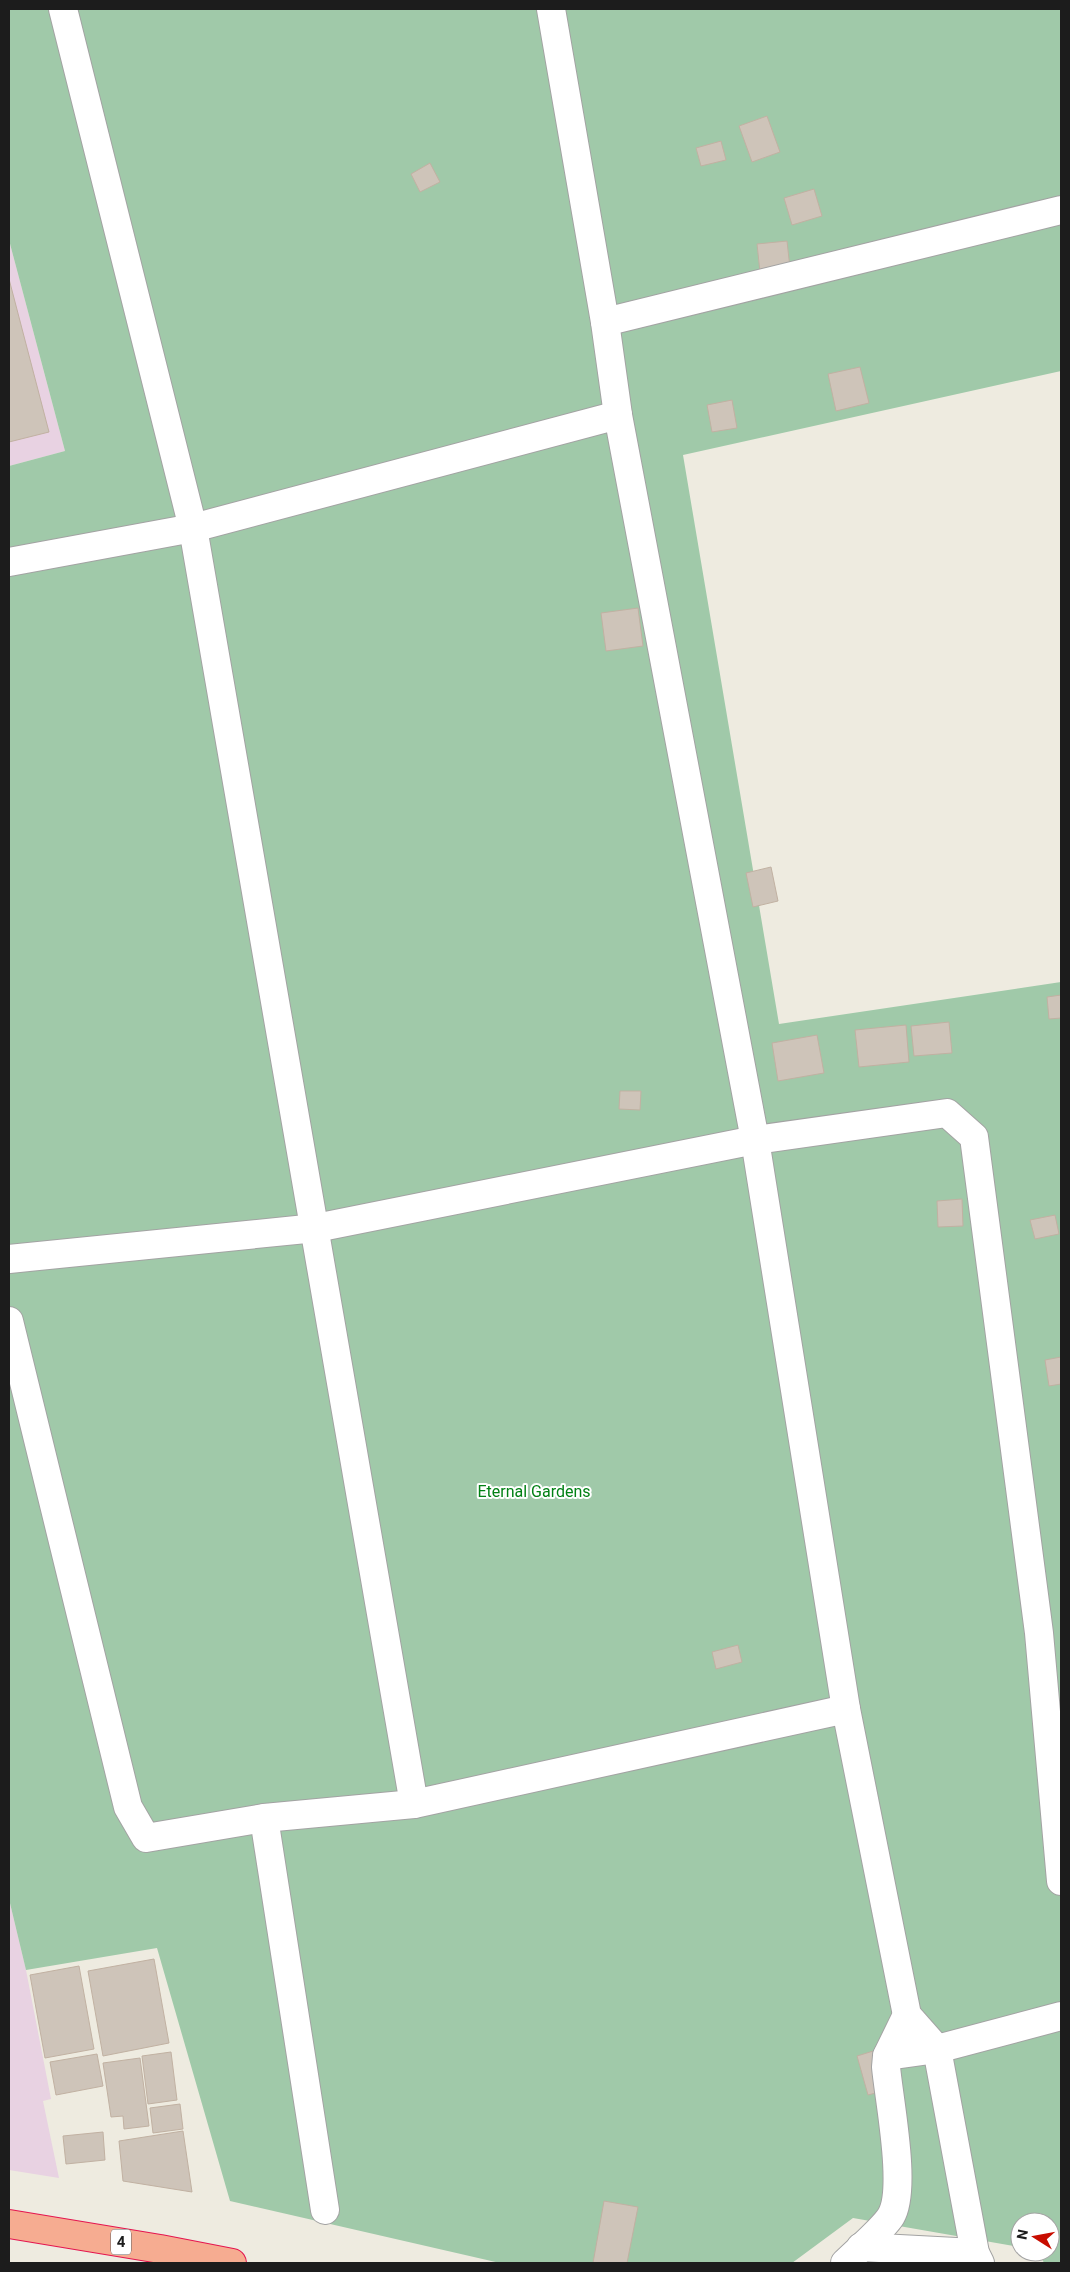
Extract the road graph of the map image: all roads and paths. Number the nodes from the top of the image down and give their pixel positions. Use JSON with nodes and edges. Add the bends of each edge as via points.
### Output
{"nodes":[{"id":1,"x":63,"y":9,"type":"edge"},
{"id":2,"x":550,"y":9,"type":"edge"},
{"id":3,"x":1061,"y":210,"type":"edge"},
{"id":4,"x":605,"y":322,"type":"junction"},
{"id":5,"x":618,"y":415,"type":"junction"},
{"id":6,"x":193,"y":528,"type":"junction"},
{"id":7,"x":9,"y":562,"type":"edge"},
{"id":8,"x":755,"y":1140,"type":"junction"},
{"id":9,"x":316,"y":1228,"type":"junction"},
{"id":10,"x":9,"y":1259,"type":"edge"},
{"id":11,"x":9,"y":1321,"type":"edge"},
{"id":12,"x":846,"y":1709,"type":"junction"},
{"id":13,"x":414,"y":1804,"type":"junction"},
{"id":14,"x":264,"y":1818,"type":"junction"},
{"id":15,"x":1061,"y":1881,"type":"edge"},
{"id":16,"x":906,"y":2015,"type":"junction"},
{"id":17,"x":1061,"y":2016,"type":"edge"},
{"id":18,"x":936,"y":2049,"type":"junction"},
{"id":19,"x":887,"y":2056,"type":"junction"},
{"id":20,"x":325,"y":2210,"type":"dead end"},
{"id":21,"x":9,"y":2224,"type":"edge"},
{"id":22,"x":853,"y":2255,"type":"edge"},
{"id":23,"x":978,"y":2258,"type":"edge"},
{"id":24,"x":232,"y":2263,"type":"edge"}],
"edges":[{"from":1,"to":6,"type":"street"},
{"from":2,"to":4,"type":"street"},
{"from":3,"to":4,"type":"street"},
{"from":4,"to":5,"type":"street"},
{"from":5,"to":6,"type":"street"},
{"from":5,"to":8,"type":"street"},
{"from":6,"to":7,"type":"street"},
{"from":6,"to":9,"type":"street"},
{"from":8,"to":9,"type":"street"},
{"from":8,"to":12,"type":"street"},
{"from":8,"to":15,"type":"street","via":[[947,1113],[974,1137],[1039,1633]]},
{"from":9,"to":10,"type":"street"},
{"from":9,"to":13,"type":"street"},
{"from":11,"to":14,"type":"street","via":[[128,1807],[146,1838]]},
{"from":12,"to":13,"type":"street"},
{"from":12,"to":16,"type":"street"},
{"from":13,"to":14,"type":"street"},
{"from":14,"to":20,"type":"street"},
{"from":16,"to":18,"type":"street"},
{"from":16,"to":19,"type":"street"},
{"from":17,"to":18,"type":"street"},
{"from":18,"to":19,"type":"street"},
{"from":18,"to":23,"type":"street"},
{"from":19,"to":22,"type":"street","via":[[898,2196],[891,2216]]},
{"from":21,"to":24,"type":"highway","number":"4"},
{"from":22,"to":23,"type":"street"}]}
